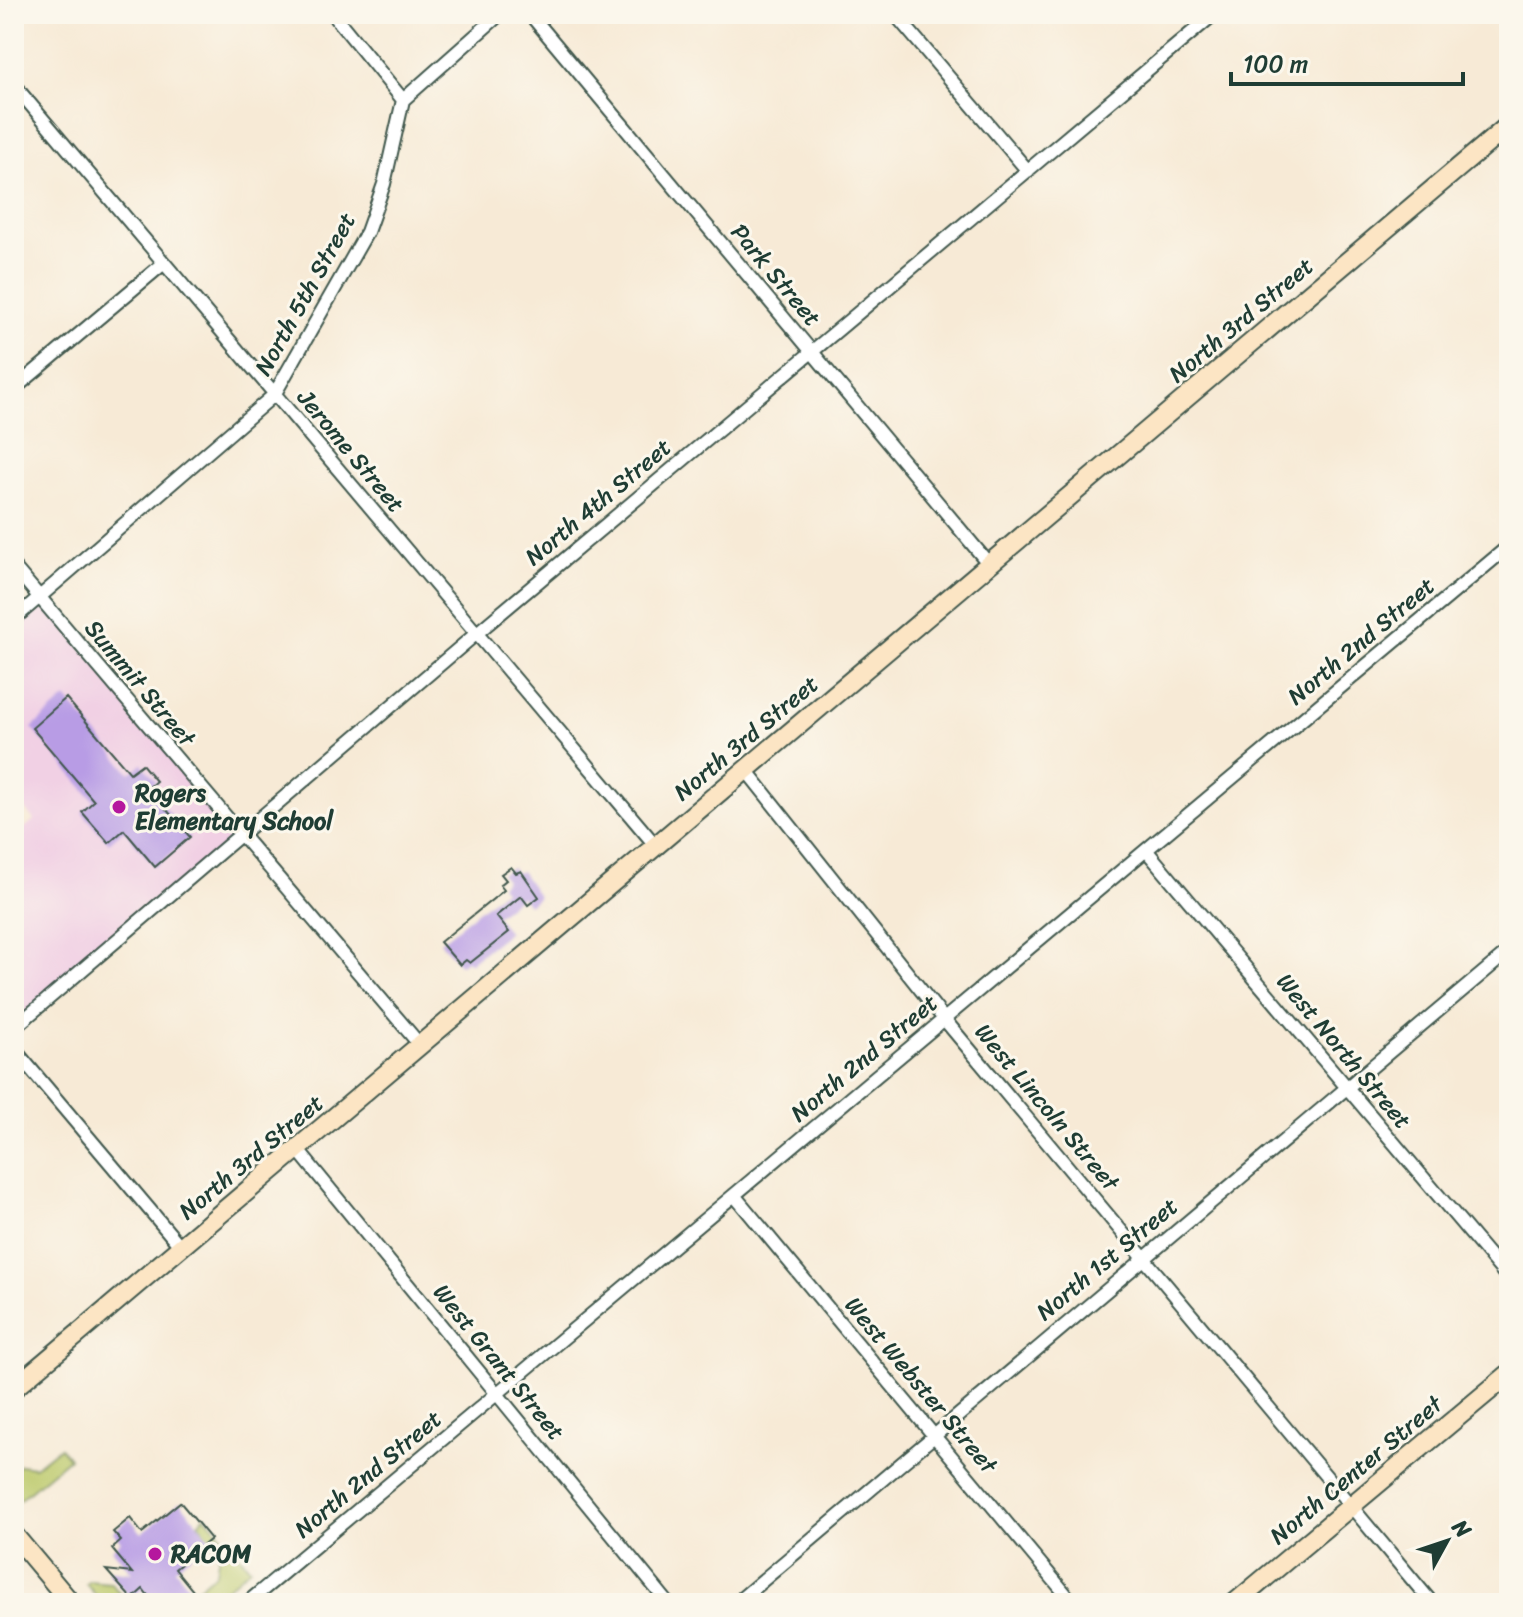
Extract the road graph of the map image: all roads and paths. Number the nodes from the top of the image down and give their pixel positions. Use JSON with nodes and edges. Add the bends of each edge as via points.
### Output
{"nodes":[{"id":1,"x":333,"y":14,"type":"edge"},
{"id":2,"x":500,"y":14,"type":"edge"},
{"id":3,"x":530,"y":14,"type":"edge"},
{"id":4,"x":895,"y":14,"type":"edge"},
{"id":5,"x":1214,"y":14,"type":"edge"},
{"id":6,"x":14,"y":85,"type":"edge"},
{"id":7,"x":403,"y":100,"type":"junction"},
{"id":8,"x":1509,"y":125,"type":"edge"},
{"id":9,"x":1028,"y":171,"type":"junction"},
{"id":10,"x":164,"y":263,"type":"junction"},
{"id":11,"x":811,"y":351,"type":"junction"},
{"id":12,"x":14,"y":389,"type":"edge"},
{"id":13,"x":274,"y":395,"type":"junction"},
{"id":14,"x":1509,"y":546,"type":"edge"},
{"id":15,"x":989,"y":564,"type":"junction"},
{"id":16,"x":14,"y":567,"type":"edge"},
{"id":17,"x":40,"y":597,"type":"junction"},
{"id":18,"x":14,"y":619,"type":"edge"},
{"id":19,"x":477,"y":633,"type":"junction"},
{"id":20,"x":746,"y":770,"type":"junction"},
{"id":21,"x":239,"y":837,"type":"junction"},
{"id":22,"x":656,"y":846,"type":"junction"},
{"id":23,"x":1146,"y":850,"type":"junction"},
{"id":24,"x":1509,"y":951,"type":"edge"},
{"id":25,"x":944,"y":1019,"type":"junction"},
{"id":26,"x":14,"y":1028,"type":"edge"},
{"id":27,"x":420,"y":1045,"type":"junction"},
{"id":28,"x":14,"y":1049,"type":"edge"},
{"id":29,"x":1346,"y":1088,"type":"junction"},
{"id":30,"x":297,"y":1149,"type":"junction"},
{"id":31,"x":734,"y":1195,"type":"junction"},
{"id":32,"x":181,"y":1247,"type":"junction"},
{"id":33,"x":1143,"y":1257,"type":"junction"},
{"id":34,"x":1509,"y":1279,"type":"edge"},
{"id":35,"x":1509,"y":1374,"type":"edge"},
{"id":36,"x":14,"y":1388,"type":"edge"},
{"id":37,"x":497,"y":1394,"type":"junction"},
{"id":38,"x":934,"y":1435,"type":"junction"},
{"id":39,"x":1350,"y":1505,"type":"junction"},
{"id":40,"x":14,"y":1535,"type":"edge"},
{"id":41,"x":71,"y":1603,"type":"edge"},
{"id":42,"x":247,"y":1603,"type":"edge"},
{"id":43,"x":668,"y":1603,"type":"edge"},
{"id":44,"x":736,"y":1603,"type":"edge"},
{"id":45,"x":1073,"y":1603,"type":"edge"},
{"id":46,"x":1235,"y":1603,"type":"edge"},
{"id":47,"x":1432,"y":1603,"type":"edge"}],
"edges":[{"from":1,"to":7,"type":"street"},
{"from":2,"to":7,"type":"street"},
{"from":3,"to":11,"type":"street","name":"Park Street"},
{"from":4,"to":9,"type":"street"},
{"from":5,"to":9,"type":"street","name":"North 4th Street"},
{"from":6,"to":10,"type":"street","name":"Jerome Street"},
{"from":7,"to":13,"type":"street","name":"North 5th Street","via":[[367,232]]},
{"from":8,"to":15,"type":"street","name":"North 3rd Street"},
{"from":9,"to":11,"type":"street","name":"North 4th Street"},
{"from":10,"to":12,"type":"street"},
{"from":10,"to":13,"type":"street","name":"Jerome Street"},
{"from":11,"to":15,"type":"street","name":"Park Street"},
{"from":11,"to":19,"type":"street","name":"North 4th Street"},
{"from":13,"to":17,"type":"street","name":"North 5th Street"},
{"from":13,"to":19,"type":"street","name":"Jerome Street"},
{"from":14,"to":23,"type":"street","name":"North 2nd Street"},
{"from":15,"to":20,"type":"street","name":"North 3rd Street"},
{"from":16,"to":17,"type":"street","name":"Summit Street"},
{"from":17,"to":18,"type":"street","name":"North 5th Street"},
{"from":17,"to":21,"type":"street","name":"Summit Street"},
{"from":19,"to":21,"type":"street","name":"North 4th Street"},
{"from":19,"to":22,"type":"street","name":"Jerome Street"},
{"from":20,"to":22,"type":"street","name":"North 3rd Street"},
{"from":20,"to":25,"type":"street","name":"West Lincoln Street"},
{"from":21,"to":26,"type":"street","name":"North 4th Street"},
{"from":21,"to":27,"type":"street","name":"Summit Street"},
{"from":22,"to":27,"type":"street","name":"North 3rd Street"},
{"from":23,"to":25,"type":"street","name":"North 2nd Street"},
{"from":23,"to":29,"type":"street","name":"West North Street"},
{"from":24,"to":29,"type":"street","name":"North 1st Street"},
{"from":25,"to":31,"type":"street","name":"North 2nd Street"},
{"from":25,"to":33,"type":"street","name":"West Lincoln Street"},
{"from":27,"to":30,"type":"street","name":"North 3rd Street"},
{"from":28,"to":32,"type":"street"},
{"from":29,"to":33,"type":"street","name":"North 1st Street"},
{"from":29,"to":34,"type":"street","name":"West North Street"},
{"from":30,"to":32,"type":"street","name":"North 3rd Street"},
{"from":30,"to":37,"type":"street","name":"West Grant Street"},
{"from":31,"to":37,"type":"street","name":"North 2nd Street"},
{"from":31,"to":38,"type":"street","name":"West Webster Street"},
{"from":32,"to":36,"type":"street","name":"North 3rd Street"},
{"from":33,"to":38,"type":"street","name":"North 1st Street"},
{"from":33,"to":39,"type":"street","name":"West Lincoln Street"},
{"from":35,"to":39,"type":"street","name":"North Center Street"},
{"from":37,"to":42,"type":"street","name":"North 2nd Street"},
{"from":37,"to":43,"type":"street","name":"West Grant Street"},
{"from":38,"to":44,"type":"street","name":"North 1st Street"},
{"from":38,"to":45,"type":"street","name":"West Webster Street"},
{"from":39,"to":46,"type":"street","name":"North Center Street"},
{"from":39,"to":47,"type":"street","name":"West Lincoln Street"},
{"from":40,"to":41,"type":"street"}]}
